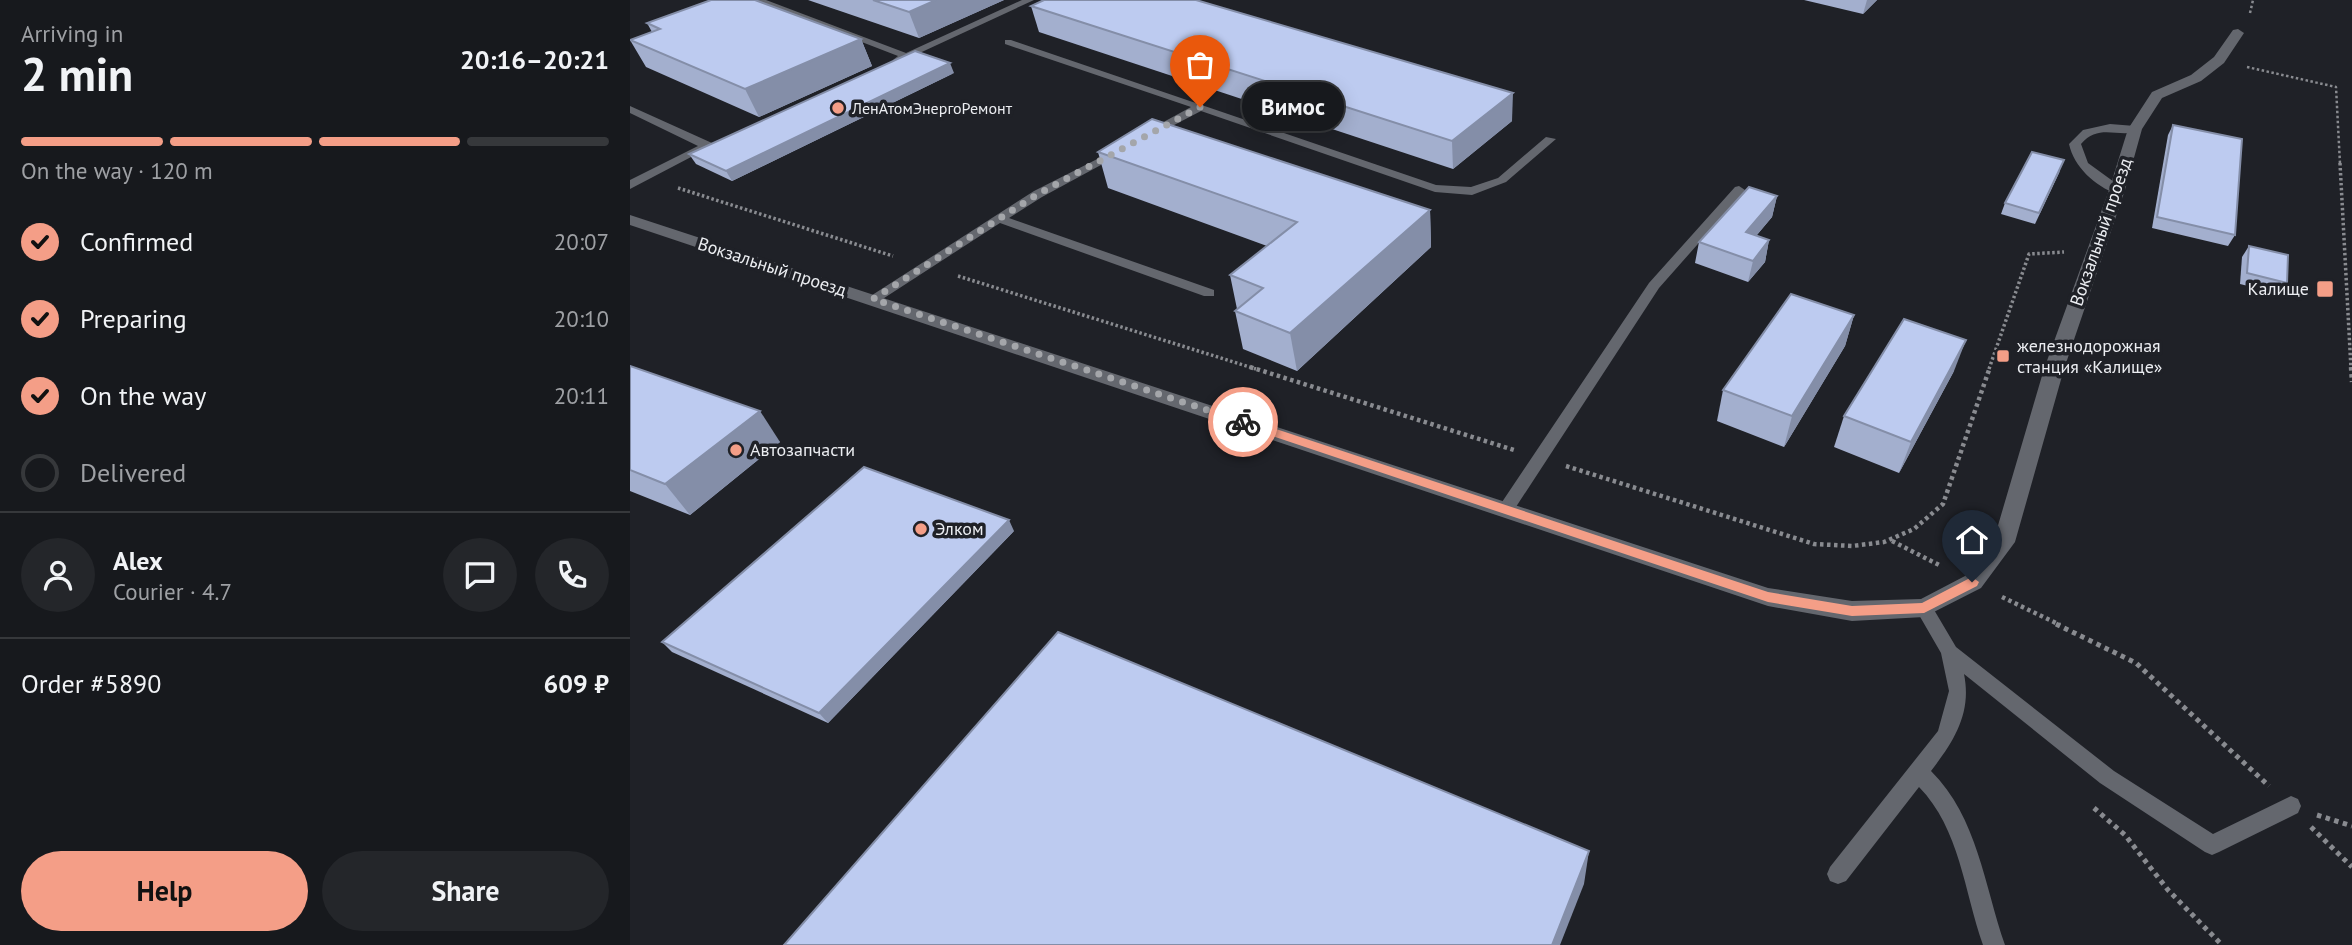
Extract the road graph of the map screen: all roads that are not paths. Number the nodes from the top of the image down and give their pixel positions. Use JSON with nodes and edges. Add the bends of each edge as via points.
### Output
{"nodes":[{"id":1,"x":758,"y":0,"type":"edge"},
{"id":2,"x":1029,"y":0,"type":"edge"},
{"id":3,"x":2238,"y":33,"type":"dead end"},
{"id":4,"x":1008,"y":42,"type":"dead end"},
{"id":5,"x":906,"y":56,"type":"junction"},
{"id":6,"x":881,"y":67,"type":"edge"},
{"id":7,"x":1200,"y":107,"type":"junction"},
{"id":8,"x":630,"y":109,"type":"edge"},
{"id":9,"x":2135,"y":129,"type":"junction"},
{"id":10,"x":1550,"y":139,"type":"dead end"},
{"id":11,"x":719,"y":140,"type":"edge"},
{"id":12,"x":707,"y":146,"type":"junction"},
{"id":13,"x":630,"y":185,"type":"edge"},
{"id":14,"x":1739,"y":190,"type":"dead end"},
{"id":15,"x":2117,"y":190,"type":"junction"},
{"id":16,"x":1000,"y":219,"type":"junction"},
{"id":17,"x":630,"y":220,"type":"edge"},
{"id":18,"x":1209,"y":293,"type":"dead end"},
{"id":19,"x":873,"y":299,"type":"junction"},
{"id":20,"x":1506,"y":509,"type":"junction"},
{"id":21,"x":1924,"y":608,"type":"junction"},
{"id":22,"x":1950,"y":652,"type":"junction"},
{"id":23,"x":1918,"y":772,"type":"junction"},
{"id":24,"x":2291,"y":806,"type":"road end"},
{"id":25,"x":1838,"y":874,"type":"dead end"},
{"id":26,"x":1994,"y":945,"type":"edge"}],
"edges":[{"from":1,"to":5,"type":"lane"},
{"from":2,"to":5,"type":"lane"},
{"from":3,"to":9,"type":"street","name":"Вокзальный проезд","via":[[2219,60],[2196,78],[2157,95]]},
{"from":4,"to":7,"type":"lane"},
{"from":5,"to":6,"type":"lane"},
{"from":7,"to":10,"type":"lane","via":[[1434,188],[1472,191],[1502,180]]},
{"from":7,"to":16,"type":"lane"},
{"from":8,"to":12,"type":"lane"},
{"from":9,"to":15,"type":"street","name":"Вокзальный проезд"},
{"from":9,"to":15,"type":"lane","via":[[2096,129],[2084,132],[2075,144],[2088,170]]},
{"from":11,"to":12,"type":"lane"},
{"from":12,"to":13,"type":"lane"},
{"from":14,"to":20,"type":"lane","via":[[1654,285]]},
{"from":15,"to":21,"type":"street","name":"Вокзальный проезд","via":[[2054,369],[2004,542],[1972,582]]},
{"from":16,"to":18,"type":"lane"},
{"from":16,"to":19,"type":"lane"},
{"from":17,"to":19,"type":"street","name":"Вокзальный проезд"},
{"from":19,"to":20,"type":"street","name":"Вокзальный проезд"},
{"from":20,"to":21,"type":"street","name":"Вокзальный проезд","via":[[1768,597],[1852,611]]},
{"from":21,"to":22,"type":"lane"},
{"from":22,"to":23,"type":"lane","via":[[1958,691],[1947,735]]},
{"from":22,"to":24,"type":"lane","via":[[2106,777],[2212,845]]},
{"from":23,"to":25,"type":"lane"},
{"from":23,"to":26,"type":"lane","via":[[1946,803],[1965,844]]}]}
